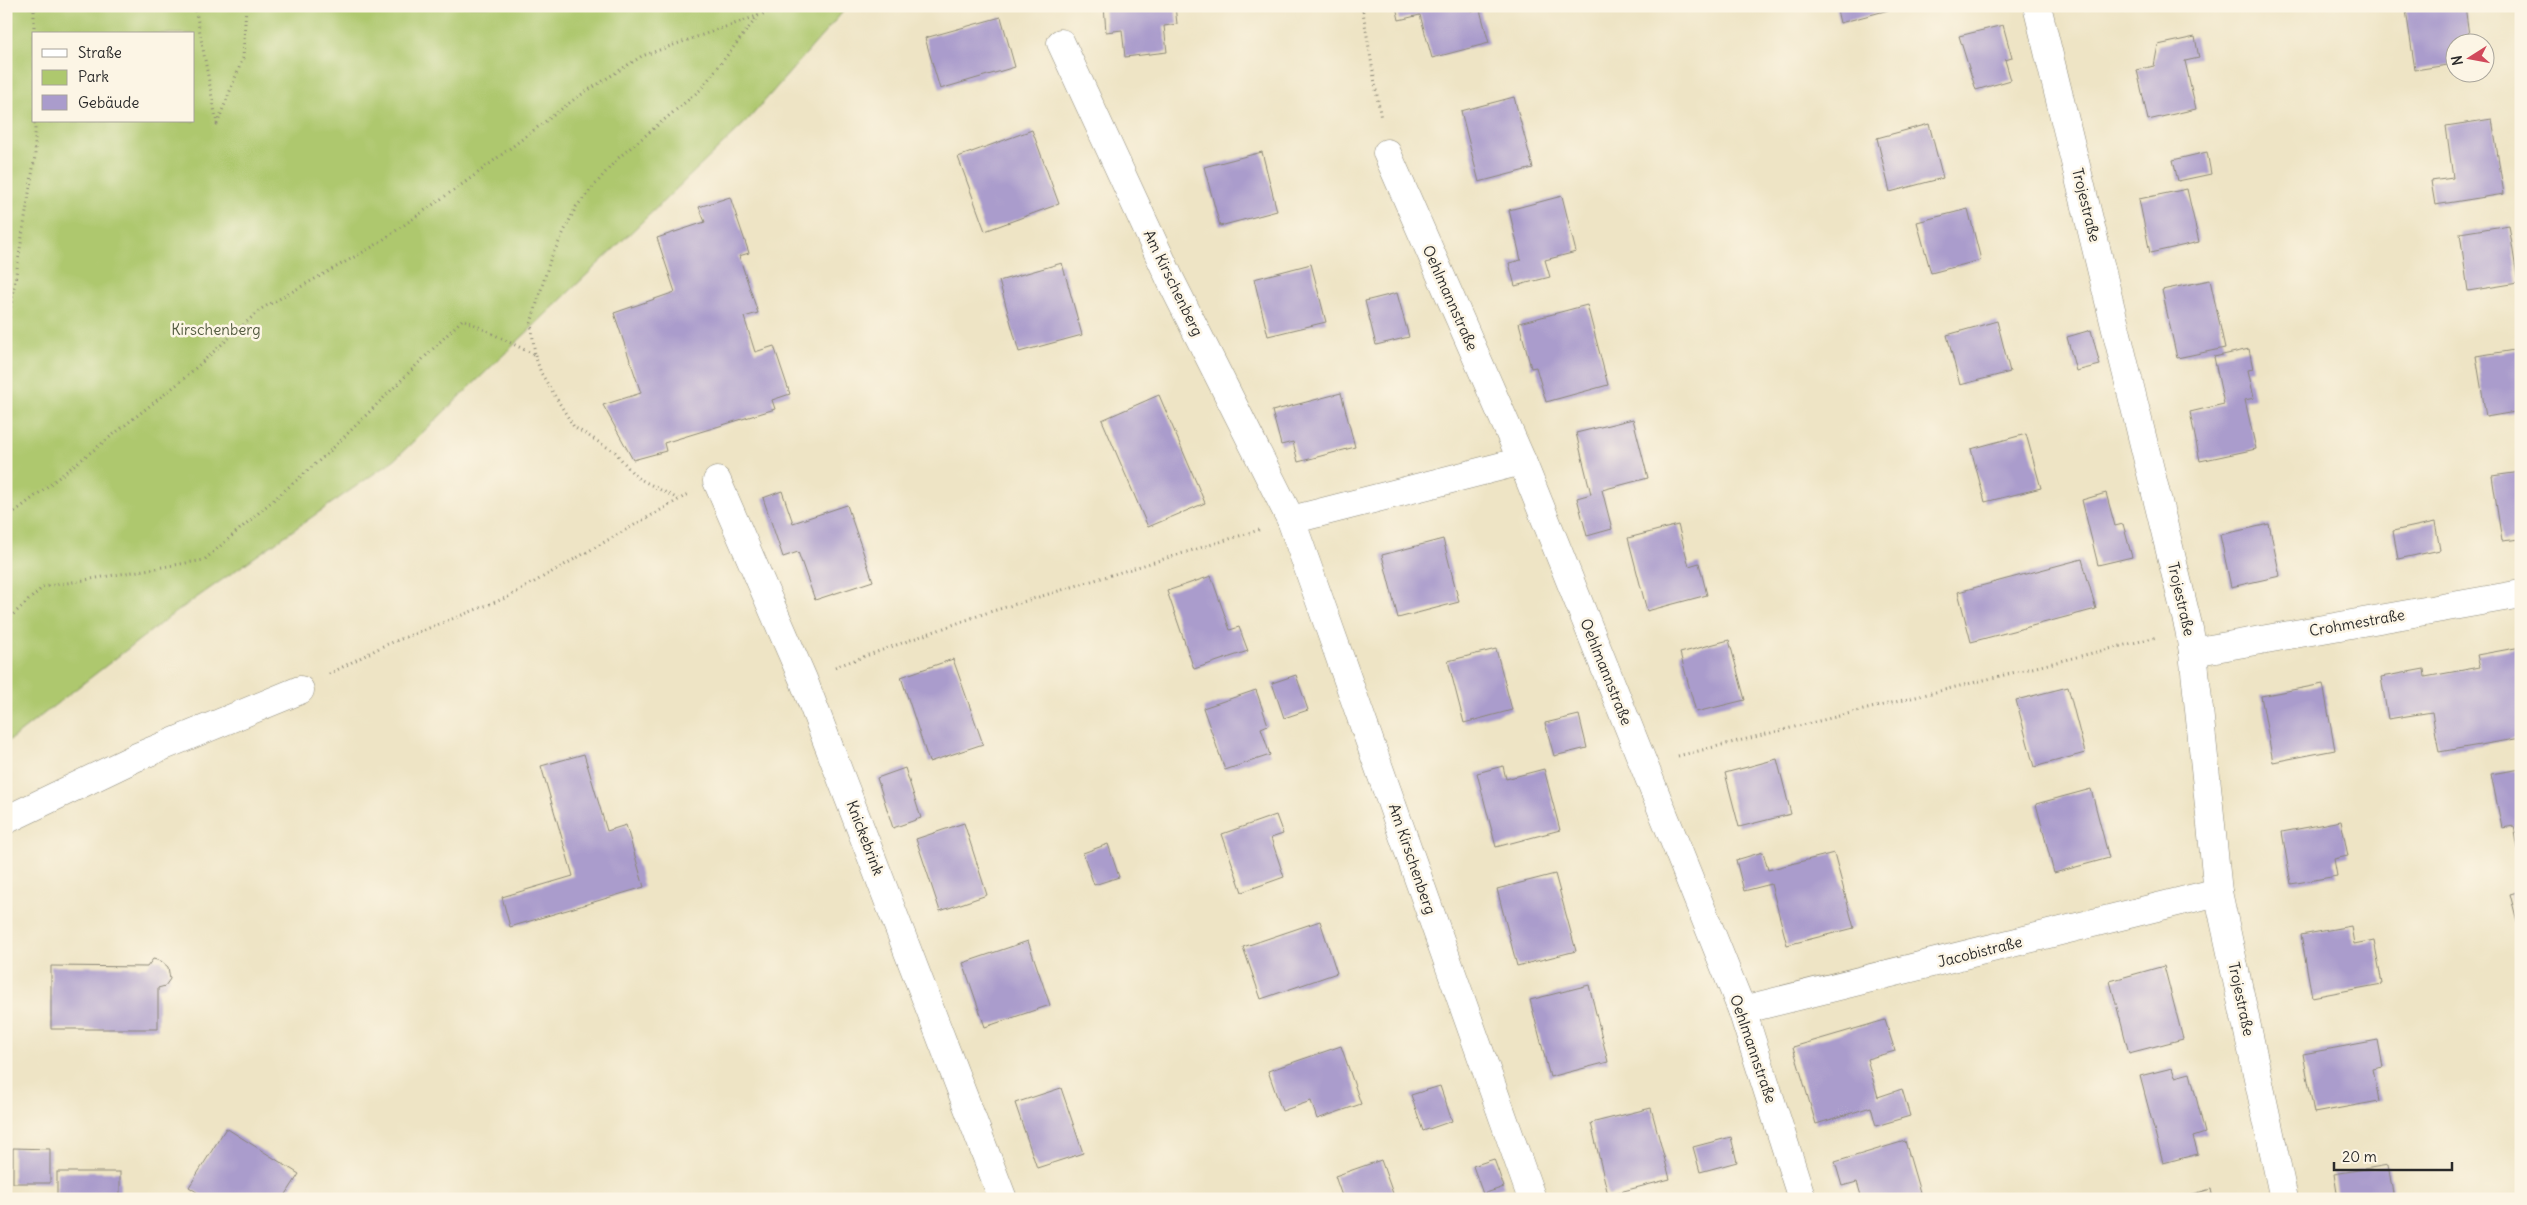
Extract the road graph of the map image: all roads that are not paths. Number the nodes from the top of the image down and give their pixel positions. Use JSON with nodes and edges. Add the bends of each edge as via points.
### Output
{"nodes":[{"id":1,"x":2037,"y":6,"type":"edge"},
{"id":2,"x":1061,"y":43,"type":"dead end"},
{"id":3,"x":1387,"y":153,"type":"road end"},
{"id":4,"x":1522,"y":461,"type":"junction"},
{"id":5,"x":717,"y":481,"type":"road end"},
{"id":6,"x":1291,"y":520,"type":"junction"},
{"id":7,"x":2521,"y":594,"type":"edge"},
{"id":8,"x":2191,"y":641,"type":"junction"},
{"id":9,"x":300,"y":690,"type":"road end"},
{"id":10,"x":6,"y":820,"type":"edge"},
{"id":11,"x":2218,"y":892,"type":"junction"},
{"id":12,"x":1742,"y":1010,"type":"junction"},
{"id":13,"x":1004,"y":1199,"type":"edge"},
{"id":14,"x":1532,"y":1199,"type":"edge"},
{"id":15,"x":1802,"y":1199,"type":"edge"},
{"id":16,"x":2284,"y":1199,"type":"edge"}],
"edges":[{"from":1,"to":8,"type":"street","name":"Trojestraße"},
{"from":2,"to":6,"type":"street","name":"Am Kirschenberg","via":[[1171,281]]},
{"from":3,"to":4,"type":"street","name":"Oehlmannstraße"},
{"from":4,"to":6,"type":"street"},
{"from":4,"to":12,"type":"street","name":"Oehlmannstraße"},
{"from":5,"to":13,"type":"street","name":"Knickebrink","via":[[804,679]]},
{"from":6,"to":14,"type":"street","name":"Am Kirschenberg"},
{"from":7,"to":8,"type":"street","name":"Crohmestraße"},
{"from":8,"to":11,"type":"street","name":"Trojestraße"},
{"from":9,"to":10,"type":"street","via":[[137,757]]},
{"from":11,"to":12,"type":"street","name":"Jacobistraße"},
{"from":11,"to":16,"type":"street","name":"Trojestraße"},
{"from":12,"to":15,"type":"street","name":"Oehlmannstraße"}]}
